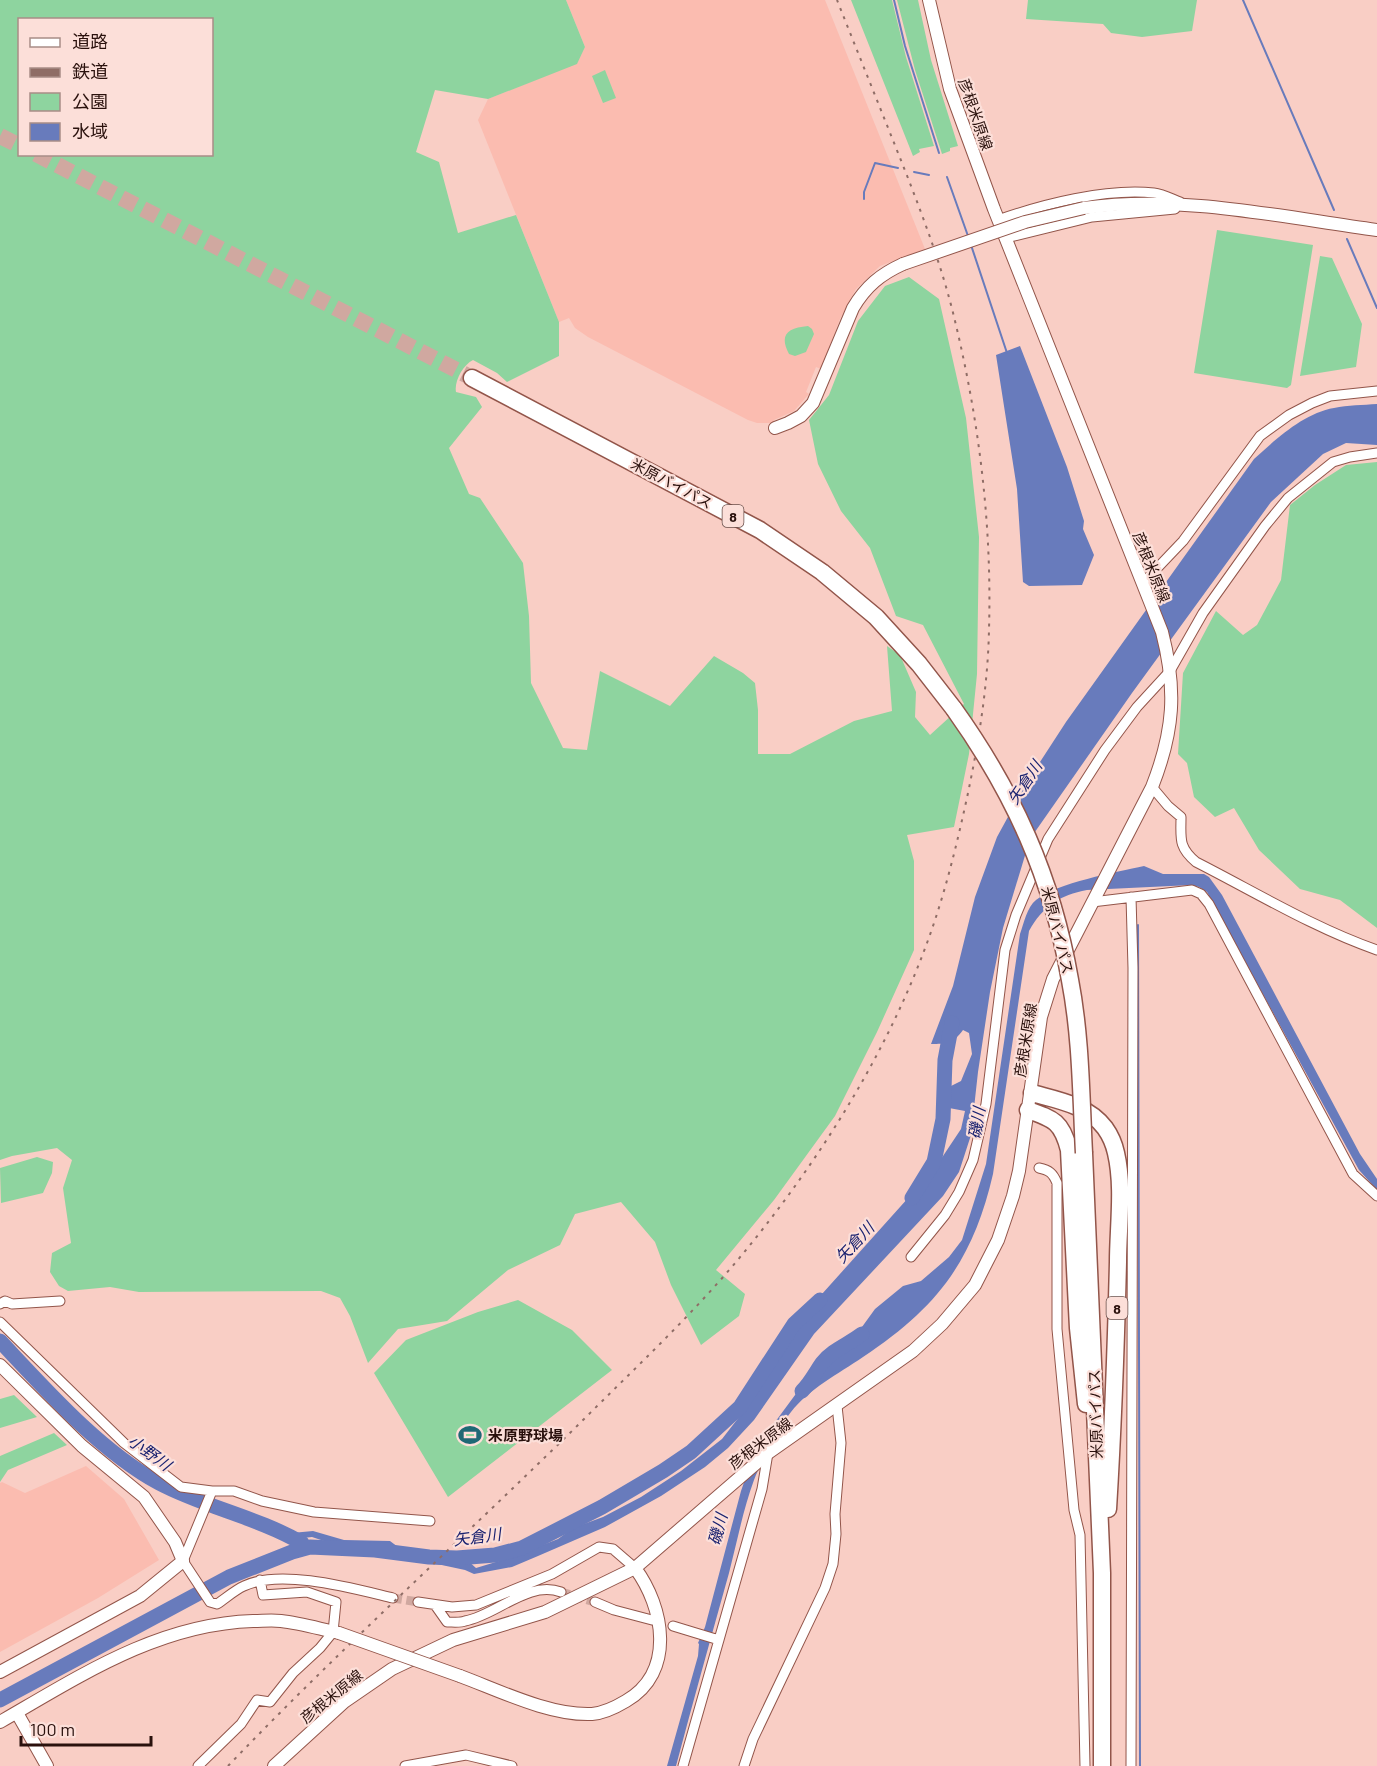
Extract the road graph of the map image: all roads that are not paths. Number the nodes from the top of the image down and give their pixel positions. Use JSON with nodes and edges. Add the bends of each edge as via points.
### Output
{"nodes":[{"id":1,"x":929,"y":0,"type":"edge"},
{"id":2,"x":1193,"y":207,"type":"junction"},
{"id":3,"x":998,"y":220,"type":"junction"},
{"id":4,"x":1377,"y":230,"type":"edge"},
{"id":5,"x":1006,"y":238,"type":"junction"},
{"id":6,"x":472,"y":378,"type":"tunnel mouth"},
{"id":7,"x":1377,"y":391,"type":"edge"},
{"id":8,"x":775,"y":428,"type":"dead end"},
{"id":9,"x":1377,"y":453,"type":"edge"},
{"id":10,"x":1145,"y":587,"type":"junction"},
{"id":11,"x":1170,"y":666,"type":"junction"},
{"id":12,"x":1152,"y":787,"type":"junction"},
{"id":13,"x":1131,"y":897,"type":"junction"},
{"id":14,"x":1094,"y":899,"type":"junction"},
{"id":15,"x":1377,"y":950,"type":"edge"},
{"id":16,"x":1032,"y":1093,"type":"junction"},
{"id":17,"x":1028,"y":1110,"type":"junction"},
{"id":18,"x":1039,"y":1168,"type":"dead end"},
{"id":19,"x":1377,"y":1196,"type":"edge"},
{"id":20,"x":911,"y":1257,"type":"dead end"},
{"id":21,"x":60,"y":1301,"type":"dead end"},
{"id":22,"x":1,"y":1303,"type":"edge"},
{"id":23,"x":0,"y":1322,"type":"edge"},
{"id":24,"x":0,"y":1365,"type":"edge"},
{"id":25,"x":837,"y":1406,"type":"junction"},
{"id":26,"x":768,"y":1453,"type":"junction"},
{"id":27,"x":212,"y":1491,"type":"junction"},
{"id":28,"x":1099,"y":1500,"type":"junction"},
{"id":29,"x":430,"y":1521,"type":"dead end"},
{"id":30,"x":186,"y":1566,"type":"junction"},
{"id":31,"x":635,"y":1568,"type":"junction"},
{"id":32,"x":1102,"y":1572,"type":"junction"},
{"id":33,"x":260,"y":1580,"type":"junction"},
{"id":34,"x":561,"y":1592,"type":"tunnel mouth"},
{"id":35,"x":393,"y":1598,"type":"tunnel mouth"},
{"id":36,"x":418,"y":1602,"type":"tunnel mouth"},
{"id":37,"x":595,"y":1602,"type":"tunnel mouth"},
{"id":38,"x":435,"y":1605,"type":"junction"},
{"id":39,"x":652,"y":1620,"type":"dead end"},
{"id":40,"x":673,"y":1626,"type":"dead end"},
{"id":41,"x":336,"y":1633,"type":"junction"},
{"id":42,"x":716,"y":1640,"type":"junction"},
{"id":43,"x":0,"y":1672,"type":"edge"},
{"id":44,"x":17,"y":1713,"type":"junction"},
{"id":45,"x":0,"y":1722,"type":"edge"},
{"id":46,"x":47,"y":1766,"type":"edge"},
{"id":47,"x":198,"y":1766,"type":"edge"},
{"id":48,"x":274,"y":1766,"type":"edge"},
{"id":49,"x":405,"y":1766,"type":"edge"},
{"id":50,"x":512,"y":1766,"type":"edge"},
{"id":51,"x":683,"y":1766,"type":"edge"},
{"id":52,"x":744,"y":1766,"type":"edge"},
{"id":53,"x":1085,"y":1766,"type":"edge"},
{"id":54,"x":1102,"y":1766,"type":"edge"},
{"id":55,"x":1131,"y":1766,"type":"edge"}],
"edges":[{"from":1,"to":3,"type":"main road","name":"彦根米原線","via":[[950,89]]},
{"from":2,"to":3,"type":"street","via":[[1154,194],[1117,194],[1079,198]]},
{"from":2,"to":4,"type":"main road"},
{"from":2,"to":5,"type":"street","via":[[1092,217]]},
{"from":2,"to":8,"type":"main road","bridge":true,"via":[[1147,203],[1084,208],[1025,222],[903,264],[873,281],[861,294],[813,403],[801,416]]},
{"from":3,"to":5,"type":"main road","name":"彦根米原線"},
{"from":5,"to":10,"type":"main road","name":"彦根米原線"},
{"from":6,"to":28,"type":"highway","name":"米原バイパス","number":"8","bridge":true,"via":[[760,530],[822,572],[876,617],[919,664],[984,751],[1024,827],[1043,876],[1071,981],[1084,1153]]},
{"from":7,"to":10,"type":"street","via":[[1330,396],[1289,415],[1260,436]]},
{"from":9,"to":11,"type":"street","via":[[1333,462],[1288,498],[1203,613]]},
{"from":10,"to":11,"type":"main road","name":"彦根米原線"},
{"from":11,"to":12,"type":"main road","name":"彦根米原線","via":[[1169,734]]},
{"from":11,"to":20,"type":"street","via":[[1105,750],[1048,839],[1005,950],[986,1104],[973,1160],[945,1215]]},
{"from":12,"to":14,"type":"main road","name":"彦根米原線"},
{"from":12,"to":15,"type":"street","via":[[1180,817],[1181,843],[1185,853],[1196,862],[1353,942]]},
{"from":13,"to":14,"type":"street"},
{"from":13,"to":19,"type":"street","via":[[1192,890],[1202,894],[1353,1174]]},
{"from":13,"to":55,"type":"street"},
{"from":14,"to":16,"type":"main road","name":"彦根米原線","via":[[1053,979],[1041,1017]]},
{"from":16,"to":17,"type":"main road","name":"彦根米原線"},
{"from":16,"to":32,"type":"highway","number":"8","via":[[1072,1104],[1094,1116],[1112,1139],[1116,1152],[1116,1374]]},
{"from":17,"to":25,"type":"main road","name":"彦根米原線","via":[[1013,1196],[998,1240],[975,1285],[913,1351]]},
{"from":17,"to":28,"type":"highway","number":"8","via":[[1060,1125],[1069,1150],[1082,1380]]},
{"from":18,"to":53,"type":"street","via":[[1048,1170],[1057,1183],[1057,1329],[1074,1510],[1080,1535]]},
{"from":21,"to":22,"type":"street"},
{"from":23,"to":27,"type":"street","via":[[150,1464],[181,1486]]},
{"from":24,"to":30,"type":"main road","via":[[82,1446],[144,1497],[175,1542]]},
{"from":25,"to":26,"type":"main road","name":"彦根米原線"},
{"from":25,"to":52,"type":"street","via":[[841,1443],[833,1564]]},
{"from":26,"to":31,"type":"main road","name":"彦根米原線"},
{"from":26,"to":42,"type":"street","via":[[762,1489]]},
{"from":27,"to":29,"type":"street","via":[[234,1491],[314,1512]]},
{"from":27,"to":30,"type":"street"},
{"from":28,"to":32,"type":"highway","name":"米原バイパス","number":"8"},
{"from":30,"to":33,"type":"street","via":[[210,1602],[217,1604]]},
{"from":30,"to":43,"type":"main road","via":[[140,1596]]},
{"from":31,"to":38,"type":"street","via":[[613,1549],[599,1547],[552,1574],[476,1605]]},
{"from":31,"to":41,"type":"main road","bridge":true,"via":[[657,1610],[661,1645],[656,1664],[648,1682],[633,1697],[593,1714],[538,1704]]},
{"from":31,"to":48,"type":"main road","name":"彦根米原線","via":[[544,1612],[453,1640],[392,1669],[344,1702]]},
{"from":32,"to":54,"type":"highway","name":"米原バイパス","number":"8"},
{"from":33,"to":35,"type":"street","via":[[307,1580]]},
{"from":33,"to":41,"type":"street","via":[[263,1595],[307,1592],[336,1602]]},
{"from":34,"to":38,"type":"street","via":[[538,1590],[466,1621],[447,1622]]},
{"from":36,"to":38,"type":"street"},
{"from":37,"to":39,"type":"street"},
{"from":40,"to":42,"type":"street"},
{"from":41,"to":44,"type":"main road","via":[[280,1621],[228,1622],[184,1630],[144,1644]]},
{"from":41,"to":47,"type":"street","via":[[293,1673],[270,1702],[257,1700],[241,1724]]},
{"from":42,"to":51,"type":"street"},
{"from":44,"to":45,"type":"main road"},
{"from":44,"to":46,"type":"main road"},
{"from":49,"to":50,"type":"street","via":[[466,1755]]}]}
